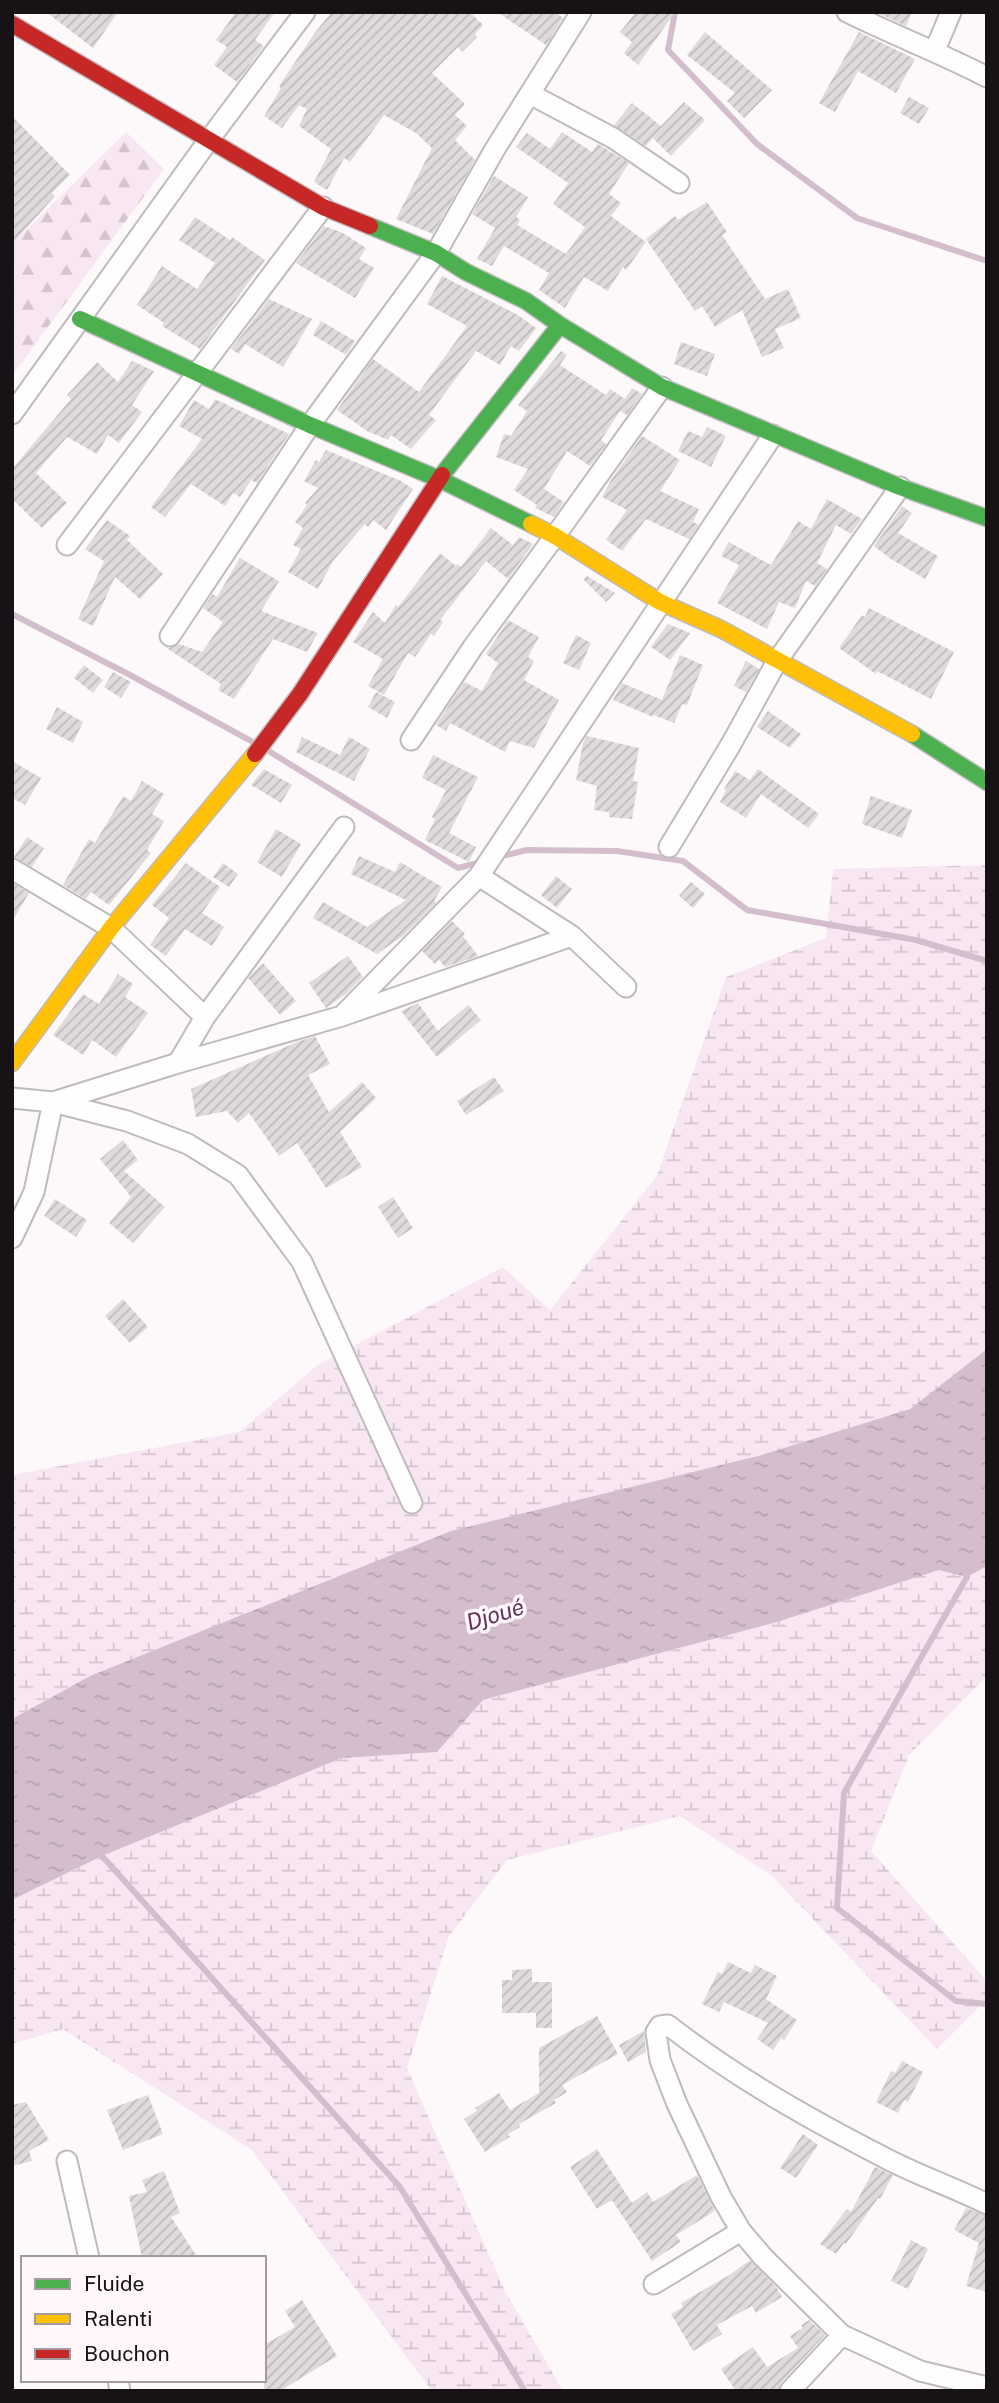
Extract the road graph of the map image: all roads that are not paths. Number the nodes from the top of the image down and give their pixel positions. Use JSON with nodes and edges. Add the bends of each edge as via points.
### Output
{"nodes":[{"id":1,"x":31,"y":12,"type":"edge"},
{"id":2,"x":306,"y":12,"type":"edge"},
{"id":3,"x":581,"y":12,"type":"edge"},
{"id":4,"x":847,"y":12,"type":"edge"},
{"id":5,"x":951,"y":12,"type":"edge"},
{"id":6,"x":16,"y":26,"type":"edge"},
{"id":7,"x":935,"y":50,"type":"junction"},
{"id":8,"x":987,"y":77,"type":"edge"},
{"id":9,"x":530,"y":94,"type":"junction"},
{"id":10,"x":208,"y":141,"type":"junction"},
{"id":11,"x":679,"y":183,"type":"dead end"},
{"id":12,"x":323,"y":207,"type":"junction"},
{"id":13,"x":436,"y":253,"type":"junction"},
{"id":14,"x":80,"y":319,"type":"junction"},
{"id":15,"x":560,"y":325,"type":"junction"},
{"id":16,"x":197,"y":372,"type":"junction"},
{"id":17,"x":662,"y":387,"type":"junction"},
{"id":18,"x":12,"y":414,"type":"edge"},
{"id":19,"x":310,"y":425,"type":"junction"},
{"id":20,"x":773,"y":435,"type":"junction"},
{"id":21,"x":439,"y":479,"type":"junction"},
{"id":22,"x":900,"y":487,"type":"junction"},
{"id":23,"x":987,"y":518,"type":"edge"},
{"id":24,"x":555,"y":536,"type":"junction"},
{"id":25,"x":67,"y":545,"type":"dead end"},
{"id":26,"x":660,"y":602,"type":"junction"},
{"id":27,"x":170,"y":636,"type":"dead end"},
{"id":28,"x":777,"y":661,"type":"junction"},
{"id":29,"x":411,"y":740,"type":"dead end"},
{"id":30,"x":987,"y":782,"type":"edge"},
{"id":31,"x":344,"y":827,"type":"dead end"},
{"id":32,"x":669,"y":847,"type":"dead end"},
{"id":33,"x":12,"y":869,"type":"edge"},
{"id":34,"x":479,"y":876,"type":"junction"},
{"id":35,"x":111,"y":928,"type":"junction"},
{"id":36,"x":572,"y":936,"type":"junction"},
{"id":37,"x":626,"y":987,"type":"dead end"},
{"id":38,"x":342,"y":1016,"type":"junction"},
{"id":39,"x":205,"y":1017,"type":"junction"},
{"id":40,"x":12,"y":1063,"type":"edge"},
{"id":41,"x":178,"y":1063,"type":"junction"},
{"id":42,"x":12,"y":1098,"type":"edge"},
{"id":43,"x":53,"y":1102,"type":"junction"},
{"id":44,"x":12,"y":1238,"type":"edge"},
{"id":45,"x":412,"y":1503,"type":"dead end"},
{"id":46,"x":67,"y":2161,"type":"dead end"},
{"id":47,"x":987,"y":2204,"type":"edge"},
{"id":48,"x":741,"y":2231,"type":"junction"},
{"id":49,"x":89,"y":2256,"type":"edge"},
{"id":50,"x":654,"y":2284,"type":"dead end"},
{"id":51,"x":842,"y":2335,"type":"junction"},
{"id":52,"x":987,"y":2387,"type":"edge"},
{"id":53,"x":790,"y":2391,"type":"edge"}],
"edges":[{"from":1,"to":6,"type":"street"},
{"from":2,"to":10,"type":"street"},
{"from":3,"to":9,"type":"street"},
{"from":4,"to":7,"type":"street"},
{"from":5,"to":7,"type":"street"},
{"from":6,"to":10,"type":"street"},
{"from":7,"to":8,"type":"street"},
{"from":9,"to":11,"type":"street","via":[[613,138]]},
{"from":9,"to":13,"type":"street"},
{"from":10,"to":12,"type":"street"},
{"from":10,"to":14,"type":"street"},
{"from":12,"to":13,"type":"street"},
{"from":12,"to":16,"type":"street"},
{"from":13,"to":15,"type":"street","via":[[526,301]]},
{"from":13,"to":19,"type":"street"},
{"from":14,"to":16,"type":"street"},
{"from":14,"to":18,"type":"street"},
{"from":15,"to":17,"type":"street"},
{"from":15,"to":21,"type":"street"},
{"from":16,"to":19,"type":"street"},
{"from":16,"to":25,"type":"street"},
{"from":17,"to":20,"type":"street"},
{"from":17,"to":24,"type":"street"},
{"from":19,"to":21,"type":"street"},
{"from":19,"to":27,"type":"street"},
{"from":20,"to":22,"type":"street"},
{"from":20,"to":26,"type":"street"},
{"from":21,"to":24,"type":"street"},
{"from":21,"to":35,"type":"street","via":[[300,694]]},
{"from":22,"to":23,"type":"street"},
{"from":22,"to":28,"type":"street"},
{"from":24,"to":26,"type":"street"},
{"from":24,"to":29,"type":"street"},
{"from":26,"to":28,"type":"street"},
{"from":26,"to":34,"type":"street"},
{"from":28,"to":30,"type":"street","via":[[903,728]]},
{"from":28,"to":32,"type":"street"},
{"from":31,"to":39,"type":"street"},
{"from":33,"to":35,"type":"street"},
{"from":34,"to":36,"type":"street"},
{"from":34,"to":38,"type":"street"},
{"from":35,"to":39,"type":"street"},
{"from":35,"to":40,"type":"street"},
{"from":36,"to":37,"type":"street"},
{"from":36,"to":38,"type":"street"},
{"from":38,"to":41,"type":"street"},
{"from":39,"to":41,"type":"street"},
{"from":41,"to":43,"type":"street"},
{"from":42,"to":43,"type":"street"},
{"from":43,"to":44,"type":"street","via":[[34,1192]]},
{"from":43,"to":45,"type":"street","via":[[127,1121],[188,1144],[238,1175],[302,1262]]},
{"from":46,"to":49,"type":"street"},
{"from":47,"to":48,"type":"street","via":[[890,2160],[767,2094],[664,2024],[656,2032],[660,2060],[721,2197]]},
{"from":48,"to":50,"type":"street"},
{"from":48,"to":51,"type":"street"},
{"from":51,"to":52,"type":"street","via":[[920,2371]]},
{"from":51,"to":53,"type":"street"}]}
